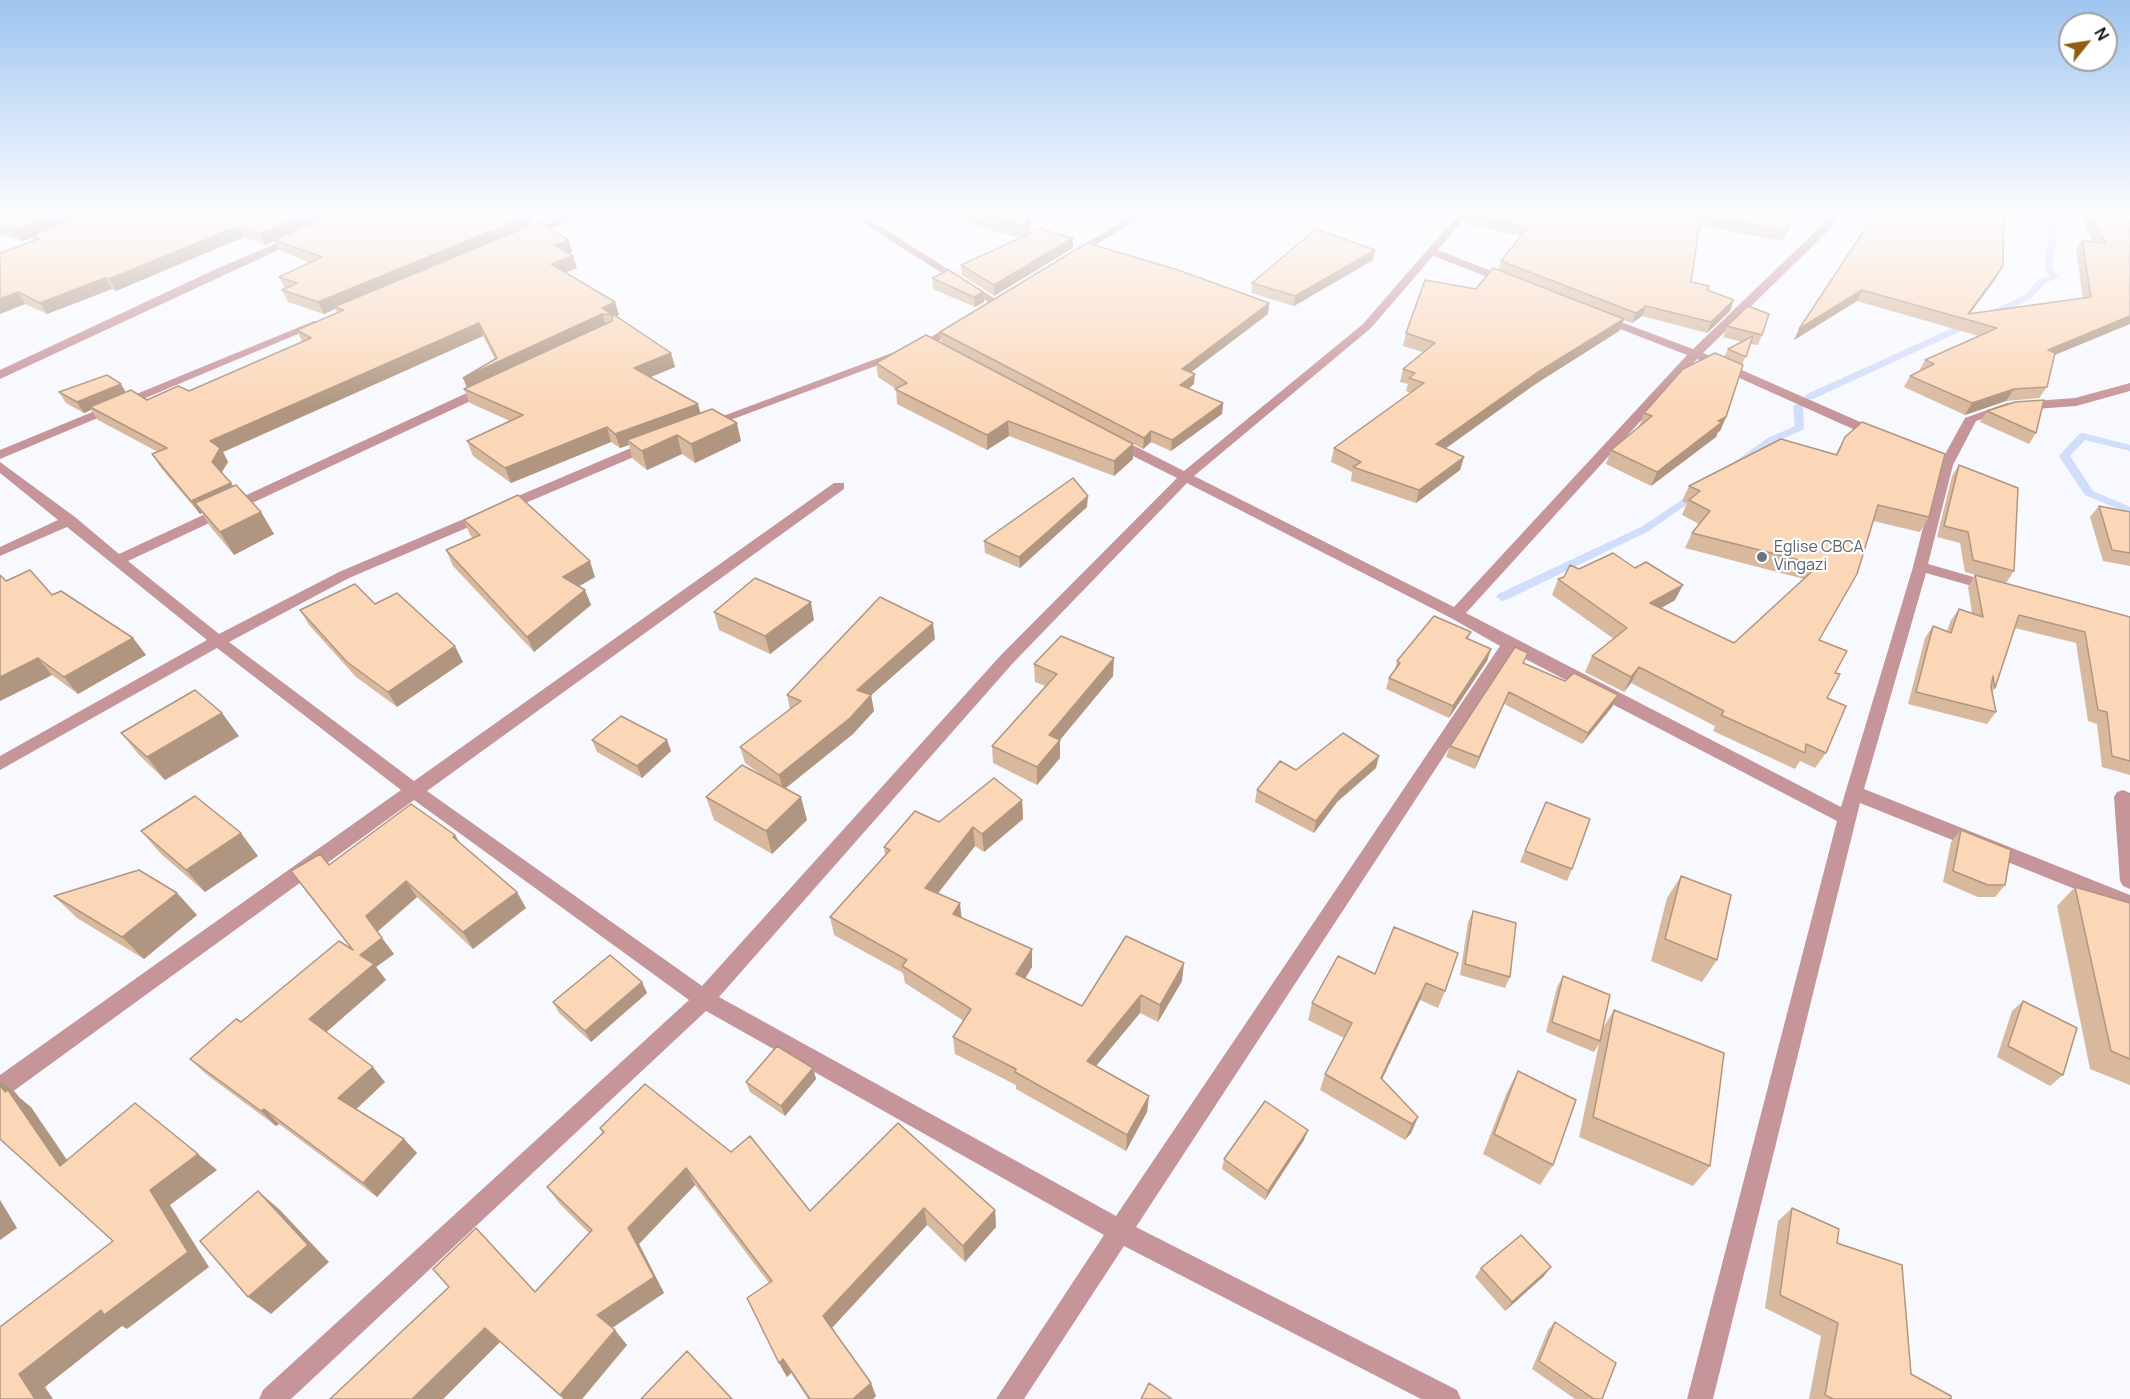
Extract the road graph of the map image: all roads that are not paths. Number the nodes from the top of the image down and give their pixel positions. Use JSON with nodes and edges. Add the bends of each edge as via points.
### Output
{"nodes":[{"id":1,"x":209,"y":276,"type":"edge"},
{"id":2,"x":948,"y":276,"type":"edge"},
{"id":3,"x":1409,"y":276,"type":"edge"},
{"id":4,"x":1495,"y":276,"type":"edge"},
{"id":5,"x":1775,"y":276,"type":"edge"},
{"id":6,"x":1518,"y":285,"type":"edge"},
{"id":7,"x":1585,"y":311,"type":"edge"},
{"id":8,"x":332,"y":317,"type":"edge"},
{"id":9,"x":928,"y":343,"type":"junction"},
{"id":10,"x":948,"y":354,"type":"edge"},
{"id":11,"x":1695,"y":354,"type":"junction"},
{"id":12,"x":0,"y":375,"type":"edge"},
{"id":13,"x":504,"y":381,"type":"edge"},
{"id":14,"x":2130,"y":387,"type":"edge"},
{"id":15,"x":692,"y":429,"type":"edge"},
{"id":16,"x":1102,"y":435,"type":"edge"},
{"id":17,"x":1891,"y":441,"type":"edge"},
{"id":18,"x":658,"y":442,"type":"edge"},
{"id":19,"x":0,"y":455,"type":"edge"},
{"id":20,"x":0,"y":466,"type":"edge"},
{"id":21,"x":1184,"y":478,"type":"junction"},
{"id":22,"x":839,"y":486,"type":"dead end"},
{"id":23,"x":69,"y":520,"type":"junction"},
{"id":24,"x":0,"y":552,"type":"edge"},
{"id":25,"x":119,"y":560,"type":"junction"},
{"id":26,"x":1920,"y":567,"type":"junction"},
{"id":27,"x":2008,"y":591,"type":"edge"},
{"id":28,"x":1456,"y":614,"type":"junction"},
{"id":29,"x":218,"y":641,"type":"junction"},
{"id":30,"x":1509,"y":644,"type":"junction"},
{"id":31,"x":0,"y":764,"type":"edge"},
{"id":32,"x":416,"y":792,"type":"junction"},
{"id":33,"x":1855,"y":793,"type":"junction"},
{"id":34,"x":2123,"y":797,"type":"dead end"},
{"id":35,"x":1847,"y":818,"type":"junction"},
{"id":36,"x":2130,"y":881,"type":"edge"},
{"id":37,"x":2130,"y":903,"type":"edge"},
{"id":38,"x":704,"y":999,"type":"junction"},
{"id":39,"x":0,"y":1088,"type":"edge"},
{"id":40,"x":1121,"y":1232,"type":"junction"},
{"id":41,"x":272,"y":1399,"type":"edge"},
{"id":42,"x":1009,"y":1399,"type":"edge"},
{"id":43,"x":1448,"y":1399,"type":"edge"},
{"id":44,"x":1700,"y":1399,"type":"edge"}],
"edges":[{"from":1,"to":12,"type":"street"},
{"from":2,"to":9,"type":"street","via":[[991,305]]},
{"from":3,"to":21,"type":"street","via":[[1367,326]]},
{"from":4,"to":6,"type":"street"},
{"from":5,"to":11,"type":"street"},
{"from":7,"to":11,"type":"street"},
{"from":8,"to":19,"type":"street"},
{"from":9,"to":10,"type":"street"},
{"from":9,"to":15,"type":"street"},
{"from":11,"to":17,"type":"street"},
{"from":11,"to":28,"type":"street"},
{"from":13,"to":25,"type":"street"},
{"from":14,"to":26,"type":"street","via":[[2076,402],[2007,406],[1971,418],[1940,463]]},
{"from":16,"to":21,"type":"street"},
{"from":18,"to":29,"type":"street","via":[[344,575]]},
{"from":20,"to":23,"type":"street"},
{"from":21,"to":28,"type":"street"},
{"from":21,"to":38,"type":"street","via":[[1007,660]]},
{"from":22,"to":32,"type":"street"},
{"from":23,"to":24,"type":"street"},
{"from":23,"to":25,"type":"street"},
{"from":25,"to":29,"type":"street"},
{"from":26,"to":27,"type":"street"},
{"from":26,"to":33,"type":"street"},
{"from":28,"to":30,"type":"street"},
{"from":29,"to":31,"type":"street"},
{"from":29,"to":32,"type":"street"},
{"from":30,"to":35,"type":"street"},
{"from":30,"to":40,"type":"street"},
{"from":32,"to":38,"type":"street"},
{"from":32,"to":39,"type":"street"},
{"from":33,"to":35,"type":"street"},
{"from":33,"to":37,"type":"street"},
{"from":34,"to":36,"type":"street"},
{"from":35,"to":44,"type":"street"},
{"from":38,"to":40,"type":"street"},
{"from":38,"to":41,"type":"street"},
{"from":40,"to":42,"type":"street"},
{"from":40,"to":43,"type":"street"}]}
